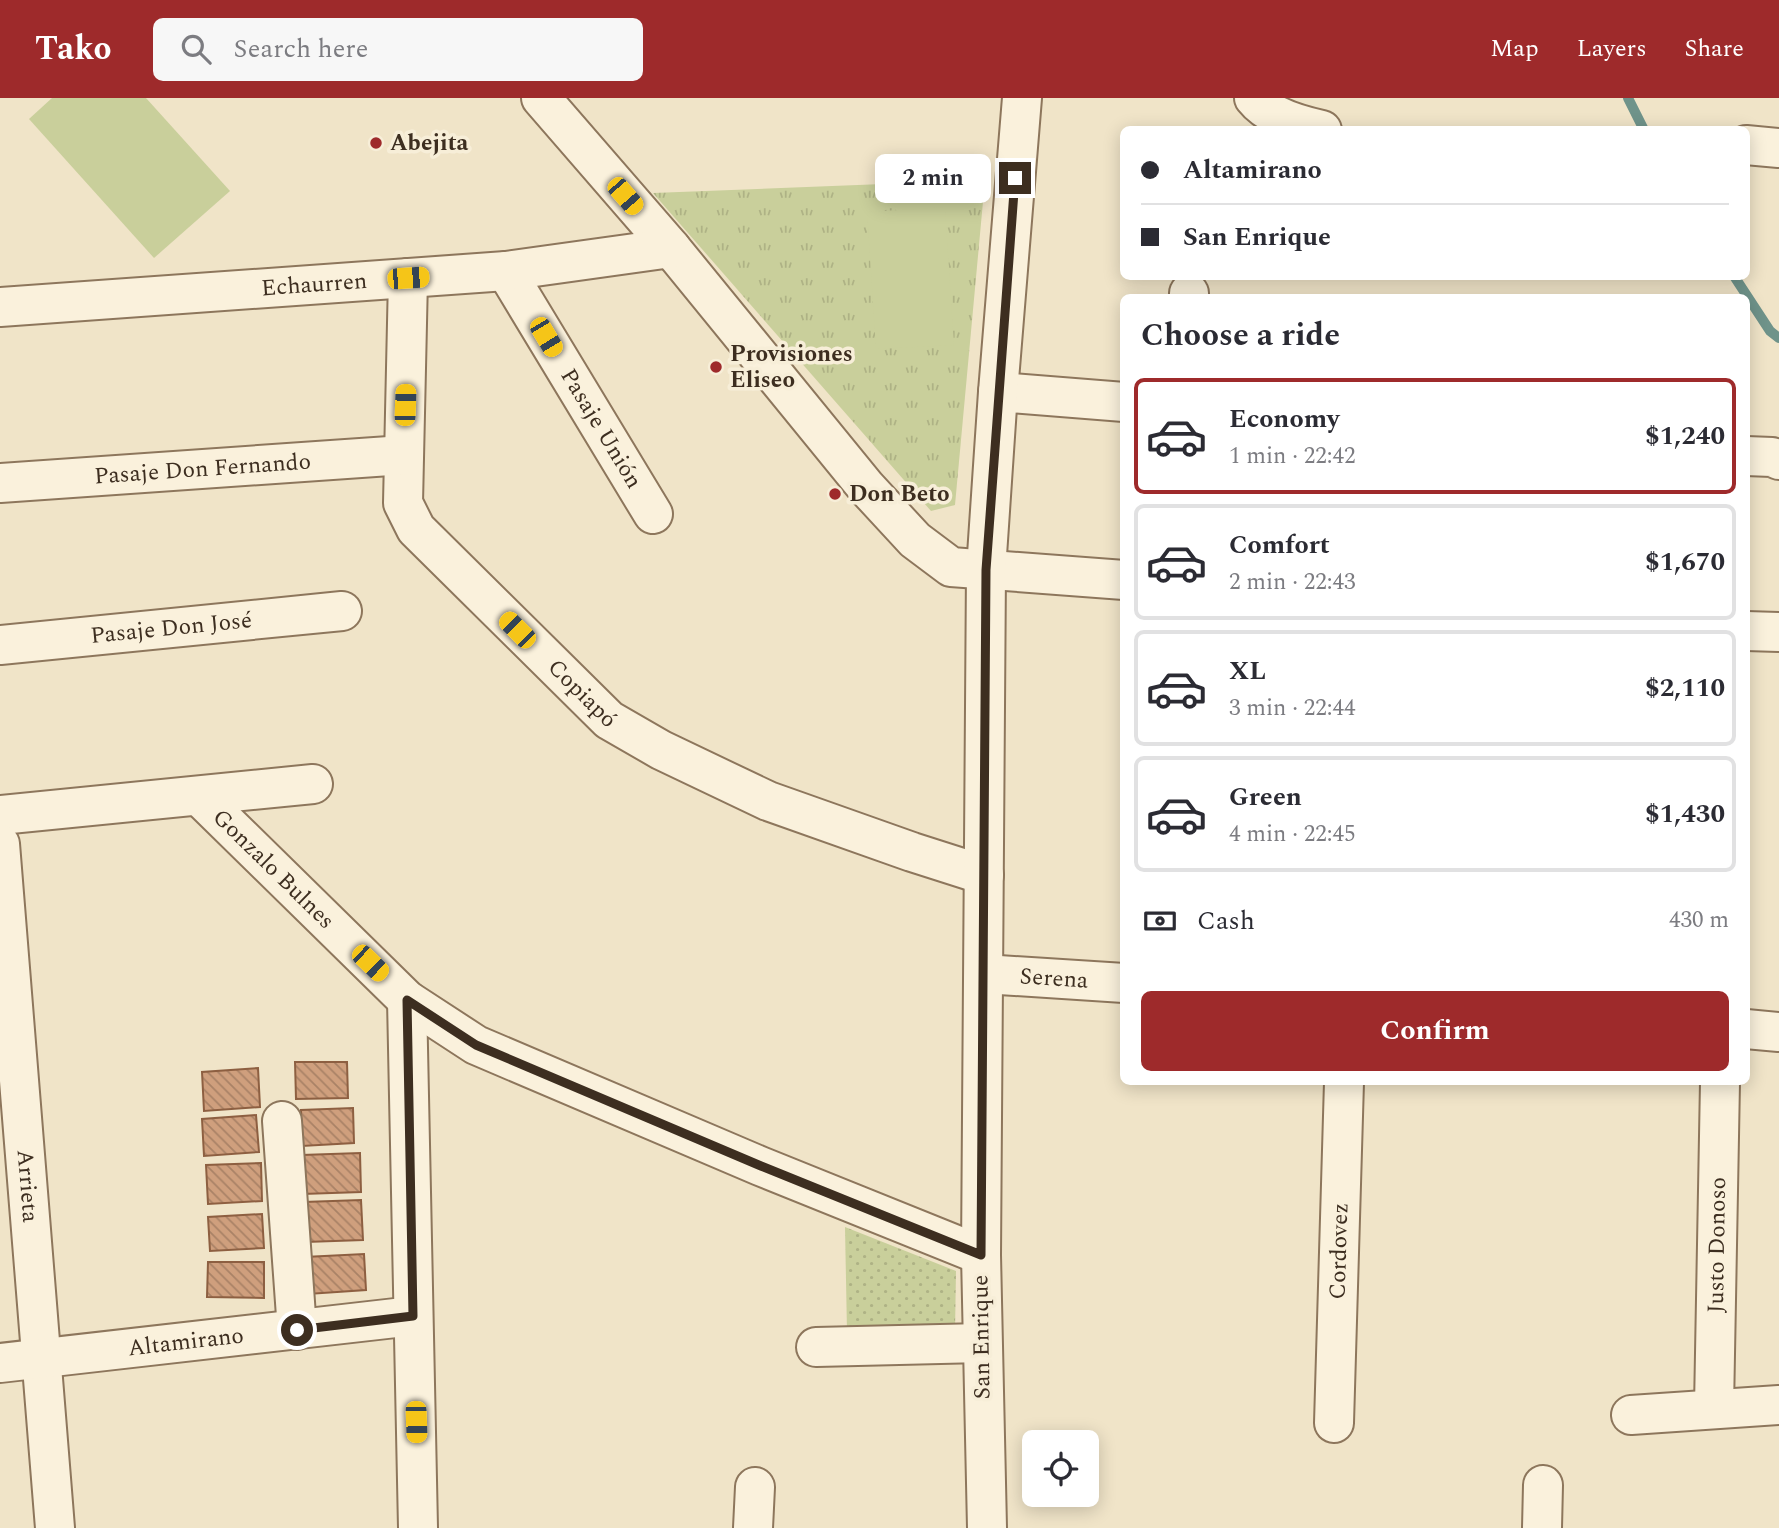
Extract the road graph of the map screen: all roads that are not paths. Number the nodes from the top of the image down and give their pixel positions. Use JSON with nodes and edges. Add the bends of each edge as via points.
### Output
{"nodes":[{"id":1,"x":541,"y":98,"type":"edge"},
{"id":2,"x":1021,"y":98,"type":"edge"},
{"id":3,"x":1254,"y":98,"type":"edge"},
{"id":4,"x":1304,"y":126,"type":"edge"},
{"id":5,"x":1750,"y":145,"type":"edge"},
{"id":6,"x":1779,"y":148,"type":"edge"},
{"id":7,"x":671,"y":248,"type":"junction"},
{"id":8,"x":506,"y":271,"type":"junction"},
{"id":9,"x":408,"y":278,"type":"junction"},
{"id":10,"x":0,"y":307,"type":"edge"},
{"id":11,"x":998,"y":392,"type":"junction"},
{"id":12,"x":1120,"y":401,"type":"edge"},
{"id":13,"x":404,"y":455,"type":"junction"},
{"id":14,"x":1750,"y":456,"type":"edge"},
{"id":15,"x":1779,"y":460,"type":"edge"},
{"id":16,"x":0,"y":483,"type":"edge"},
{"id":17,"x":653,"y":514,"type":"dead end"},
{"id":18,"x":986,"y":570,"type":"junction"},
{"id":19,"x":1120,"y":580,"type":"edge"},
{"id":20,"x":342,"y":611,"type":"dead end"},
{"id":21,"x":1750,"y":631,"type":"edge"},
{"id":22,"x":1779,"y":632,"type":"edge"},
{"id":23,"x":0,"y":645,"type":"edge"},
{"id":24,"x":313,"y":784,"type":"dead end"},
{"id":25,"x":200,"y":797,"type":"junction"},
{"id":26,"x":0,"y":815,"type":"edge"},
{"id":27,"x":0,"y":844,"type":"edge"},
{"id":28,"x":984,"y":875,"type":"junction"},
{"id":29,"x":984,"y":974,"type":"junction"},
{"id":30,"x":1120,"y":984,"type":"edge"},
{"id":31,"x":407,"y":1000,"type":"junction"},
{"id":32,"x":1750,"y":1029,"type":"edge"},
{"id":33,"x":1779,"y":1032,"type":"edge"},
{"id":34,"x":1344,"y":1085,"type":"edge"},
{"id":35,"x":1720,"y":1085,"type":"edge"},
{"id":36,"x":282,"y":1121,"type":"dead end"},
{"id":37,"x":981,"y":1255,"type":"junction"},
{"id":38,"x":413,"y":1316,"type":"junction"},
{"id":39,"x":297,"y":1330,"type":"junction"},
{"id":40,"x":982,"y":1343,"type":"junction"},
{"id":41,"x":816,"y":1347,"type":"dead end"},
{"id":42,"x":41,"y":1360,"type":"junction"},
{"id":43,"x":0,"y":1363,"type":"edge"},
{"id":44,"x":1779,"y":1405,"type":"edge"},
{"id":45,"x":1714,"y":1408,"type":"junction"},
{"id":46,"x":1632,"y":1415,"type":"dead end"},
{"id":47,"x":1334,"y":1423,"type":"dead end"},
{"id":48,"x":1543,"y":1485,"type":"dead end"},
{"id":49,"x":755,"y":1487,"type":"dead end"},
{"id":50,"x":55,"y":1528,"type":"edge"},
{"id":51,"x":418,"y":1528,"type":"edge"},
{"id":52,"x":753,"y":1528,"type":"edge"},
{"id":53,"x":987,"y":1528,"type":"edge"},
{"id":54,"x":1542,"y":1528,"type":"edge"}],
"edges":[{"from":1,"to":7,"type":"street"},
{"from":2,"to":11,"type":"street","name":"San Enrique"},
{"from":3,"to":4,"type":"street","via":[[1260,106]]},
{"from":5,"to":6,"type":"street"},
{"from":7,"to":8,"type":"street","name":"Echaurren"},
{"from":7,"to":18,"type":"street","via":[[866,487],[915,540],[951,567]]},
{"from":8,"to":9,"type":"street","name":"Echaurren"},
{"from":8,"to":17,"type":"street","name":"Pasaje Unión"},
{"from":9,"to":10,"type":"street","name":"Echaurren"},
{"from":9,"to":13,"type":"street","name":"Copiapó"},
{"from":11,"to":12,"type":"street"},
{"from":11,"to":18,"type":"street","name":"San Enrique"},
{"from":13,"to":16,"type":"street","name":"Pasaje Don Fernando"},
{"from":13,"to":28,"type":"street","name":"Copiapó","via":[[403,503],[416,529],[608,720],[768,801]]},
{"from":14,"to":15,"type":"street"},
{"from":18,"to":19,"type":"street"},
{"from":18,"to":28,"type":"street","name":"San Enrique"},
{"from":20,"to":23,"type":"street","name":"Pasaje Don José"},
{"from":21,"to":22,"type":"street"},
{"from":24,"to":25,"type":"street","name":"Gonzalo Bulnes"},
{"from":25,"to":26,"type":"street","name":"Gonzalo Bulnes"},
{"from":25,"to":31,"type":"street","name":"Gonzalo Bulnes"},
{"from":27,"to":42,"type":"street","name":"Arrieta"},
{"from":28,"to":29,"type":"street","name":"San Enrique"},
{"from":29,"to":30,"type":"street","name":"Serena"},
{"from":29,"to":37,"type":"street","name":"San Enrique"},
{"from":31,"to":37,"type":"street","name":"Gonzalo Bulnes","via":[[476,1045]]},
{"from":31,"to":38,"type":"street"},
{"from":32,"to":33,"type":"street"},
{"from":34,"to":47,"type":"street","name":"Cordovez"},
{"from":35,"to":45,"type":"street","name":"Justo Donoso"},
{"from":36,"to":39,"type":"street"},
{"from":37,"to":40,"type":"street","name":"San Enrique"},
{"from":38,"to":39,"type":"street","name":"Altamirano"},
{"from":38,"to":51,"type":"street"},
{"from":39,"to":42,"type":"street","name":"Altamirano"},
{"from":40,"to":41,"type":"street"},
{"from":40,"to":53,"type":"street","name":"San Enrique"},
{"from":42,"to":43,"type":"street","name":"Altamirano"},
{"from":42,"to":50,"type":"street","name":"Arrieta"},
{"from":44,"to":45,"type":"street"},
{"from":45,"to":46,"type":"street"},
{"from":48,"to":54,"type":"street"},
{"from":49,"to":52,"type":"street"}]}
